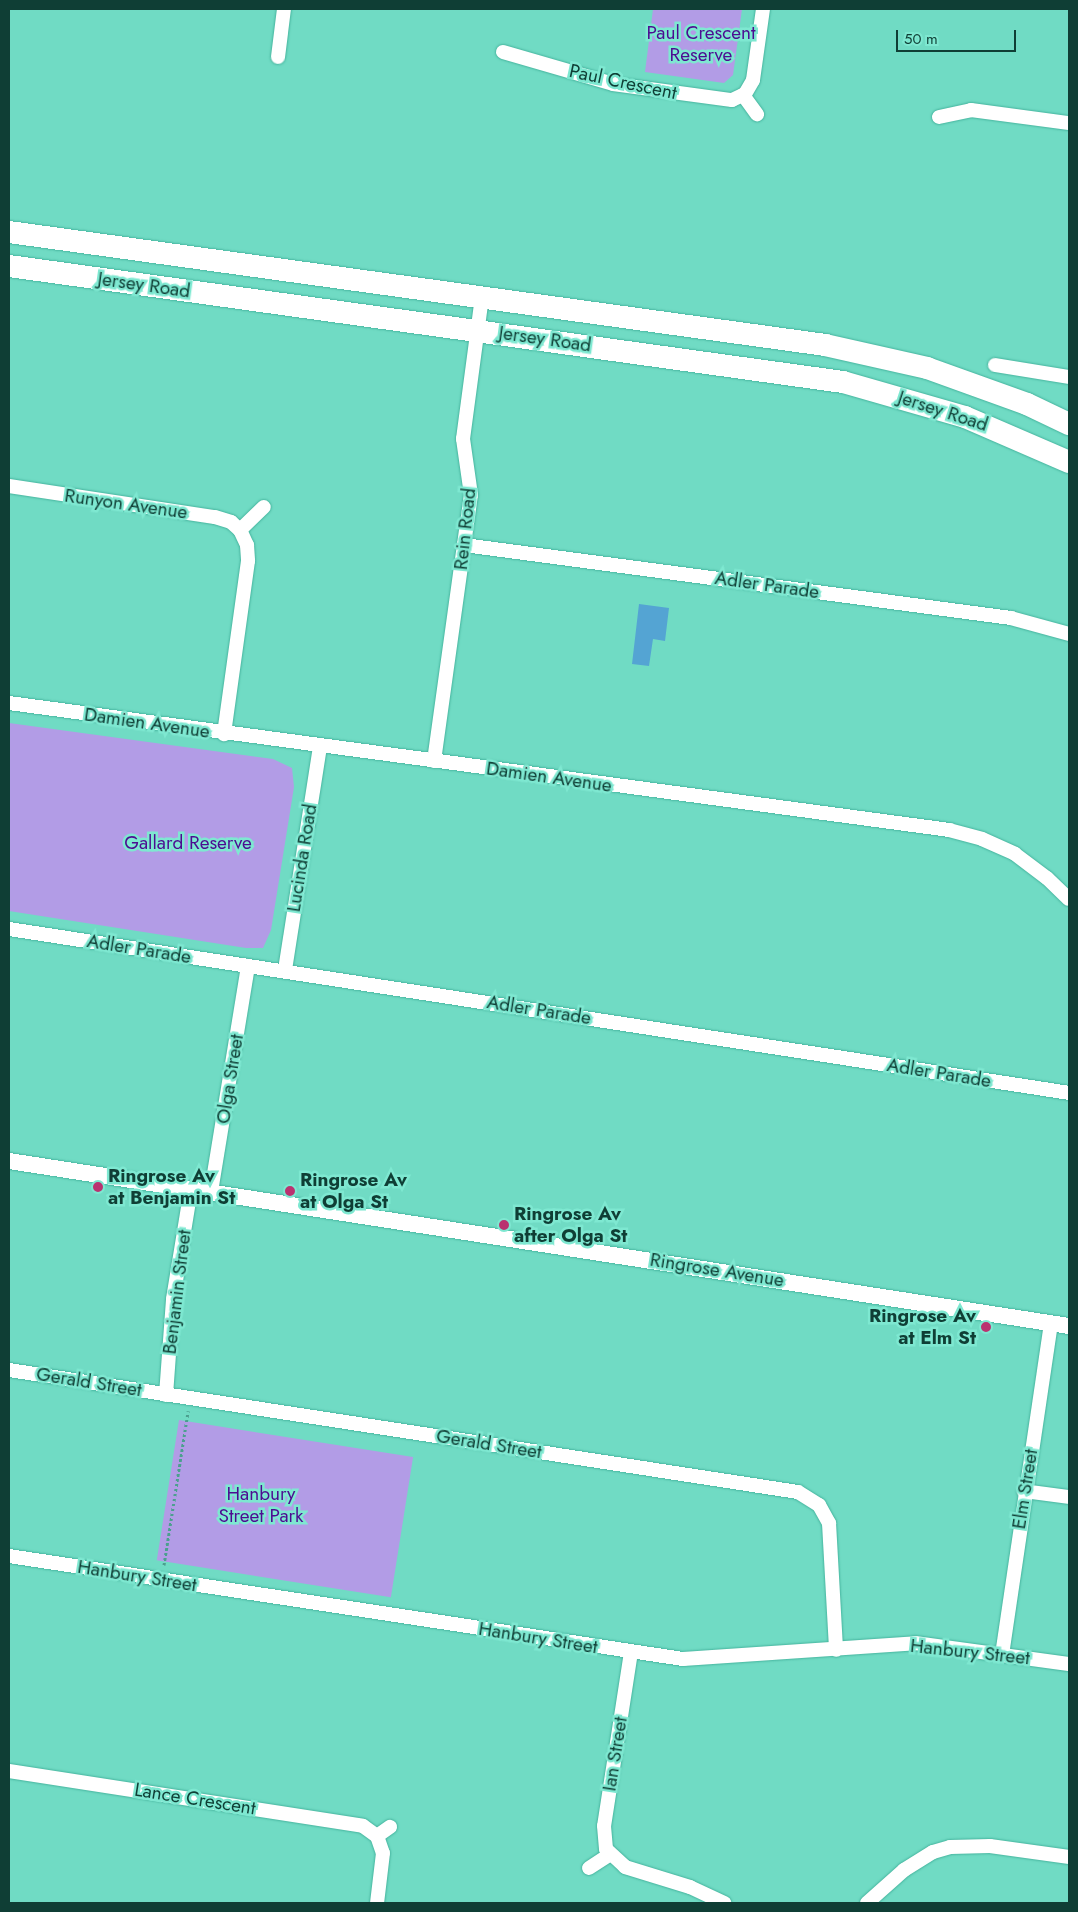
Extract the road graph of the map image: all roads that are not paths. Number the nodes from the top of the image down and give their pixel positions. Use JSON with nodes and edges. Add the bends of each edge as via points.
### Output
{"nodes":[{"id":1,"x":284,"y":9,"type":"edge"},
{"id":2,"x":762,"y":9,"type":"edge"},
{"id":3,"x":503,"y":52,"type":"dead end"},
{"id":4,"x":278,"y":57,"type":"dead end"},
{"id":5,"x":743,"y":95,"type":"junction"},
{"id":6,"x":757,"y":114,"type":"dead end"},
{"id":7,"x":939,"y":117,"type":"dead end"},
{"id":8,"x":1069,"y":123,"type":"edge"},
{"id":9,"x":9,"y":232,"type":"edge"},
{"id":10,"x":9,"y":266,"type":"edge"},
{"id":11,"x":482,"y":297,"type":"junction"},
{"id":12,"x":477,"y":330,"type":"junction"},
{"id":13,"x":995,"y":365,"type":"dead end"},
{"id":14,"x":1069,"y":377,"type":"edge"},
{"id":15,"x":1069,"y":424,"type":"edge"},
{"id":16,"x":1069,"y":462,"type":"edge"},
{"id":17,"x":9,"y":486,"type":"edge"},
{"id":18,"x":264,"y":507,"type":"dead end"},
{"id":19,"x":240,"y":530,"type":"junction"},
{"id":20,"x":464,"y":544,"type":"junction"},
{"id":21,"x":1069,"y":634,"type":"edge"},
{"id":22,"x":9,"y":703,"type":"edge"},
{"id":23,"x":224,"y":734,"type":"junction"},
{"id":24,"x":320,"y":747,"type":"junction"},
{"id":25,"x":434,"y":761,"type":"junction"},
{"id":26,"x":1069,"y":899,"type":"edge"},
{"id":27,"x":9,"y":929,"type":"edge"},
{"id":28,"x":248,"y":966,"type":"junction"},
{"id":29,"x":285,"y":970,"type":"junction"},
{"id":30,"x":1069,"y":1094,"type":"edge"},
{"id":31,"x":9,"y":1161,"type":"edge"},
{"id":32,"x":191,"y":1189,"type":"junction"},
{"id":33,"x":211,"y":1192,"type":"junction"},
{"id":34,"x":1051,"y":1323,"type":"junction"},
{"id":35,"x":1069,"y":1326,"type":"edge"},
{"id":36,"x":9,"y":1370,"type":"edge"},
{"id":37,"x":166,"y":1394,"type":"junction"},
{"id":38,"x":1024,"y":1490,"type":"junction"},
{"id":39,"x":1069,"y":1498,"type":"edge"},
{"id":40,"x":9,"y":1556,"type":"edge"},
{"id":41,"x":836,"y":1650,"type":"junction"},
{"id":42,"x":631,"y":1652,"type":"junction"},
{"id":43,"x":1002,"y":1655,"type":"junction"},
{"id":44,"x":1069,"y":1664,"type":"edge"},
{"id":45,"x":9,"y":1771,"type":"edge"},
{"id":46,"x":390,"y":1827,"type":"dead end"},
{"id":47,"x":377,"y":1836,"type":"junction"},
{"id":48,"x":609,"y":1855,"type":"junction"},
{"id":49,"x":1069,"y":1857,"type":"edge"},
{"id":50,"x":589,"y":1868,"type":"dead end"},
{"id":51,"x":377,"y":1903,"type":"edge"},
{"id":52,"x":725,"y":1903,"type":"edge"},
{"id":53,"x":867,"y":1903,"type":"edge"}],
"edges":[{"from":1,"to":4,"type":"street"},
{"from":2,"to":5,"type":"street","via":[[753,80]]},
{"from":3,"to":5,"type":"street","name":"Paul Crescent","via":[[613,84],[724,100]]},
{"from":5,"to":6,"type":"street"},
{"from":7,"to":8,"type":"street","via":[[971,110]]},
{"from":9,"to":11,"type":"highway","name":"Jersey Road"},
{"from":10,"to":12,"type":"highway","name":"Jersey Road"},
{"from":11,"to":12,"type":"street","name":"Rein Road"},
{"from":11,"to":15,"type":"highway","name":"Jersey Road","via":[[880,355],[965,380]]},
{"from":12,"to":16,"type":"highway","name":"Jersey Road","via":[[864,386],[994,427]]},
{"from":12,"to":20,"type":"street","name":"Rein Road","via":[[462,439],[471,484]]},
{"from":13,"to":14,"type":"street"},
{"from":17,"to":19,"type":"street","name":"Runyon Avenue","via":[[216,517],[231,522]]},
{"from":18,"to":19,"type":"street"},
{"from":19,"to":23,"type":"street","via":[[247,545],[248,562]]},
{"from":20,"to":21,"type":"street","name":"Adler Parade","via":[[1011,618]]},
{"from":20,"to":25,"type":"street","name":"Rein Road"},
{"from":22,"to":23,"type":"street","name":"Damien Avenue"},
{"from":23,"to":24,"type":"street","name":"Damien Avenue"},
{"from":24,"to":25,"type":"street","name":"Damien Avenue"},
{"from":24,"to":29,"type":"street","name":"Lucinda Road"},
{"from":25,"to":26,"type":"street","name":"Damien Avenue","via":[[949,830],[982,839],[1015,854],[1048,878]]},
{"from":27,"to":28,"type":"street","name":"Adler Parade"},
{"from":28,"to":29,"type":"street","name":"Adler Parade"},
{"from":28,"to":33,"type":"street","name":"Olga Street"},
{"from":29,"to":30,"type":"street","name":"Adler Parade"},
{"from":31,"to":32,"type":"street","name":"Ringrose Avenue"},
{"from":32,"to":33,"type":"street","name":"Ringrose Avenue"},
{"from":32,"to":37,"type":"street","name":"Benjamin Street","via":[[172,1299]]},
{"from":33,"to":34,"type":"street","name":"Ringrose Avenue"},
{"from":34,"to":35,"type":"street","name":"Ringrose Avenue"},
{"from":34,"to":38,"type":"street","name":"Elm Street"},
{"from":36,"to":37,"type":"street","name":"Gerald Street"},
{"from":37,"to":41,"type":"street","name":"Gerald Street","via":[[798,1492],[819,1505],[829,1523]]},
{"from":38,"to":39,"type":"street"},
{"from":38,"to":43,"type":"street","name":"Elm Street"},
{"from":40,"to":42,"type":"street","name":"Hanbury Street"},
{"from":41,"to":42,"type":"street","name":"Hanbury Street","via":[[702,1660]]},
{"from":41,"to":43,"type":"street","name":"Hanbury Street","via":[[915,1643]]},
{"from":42,"to":48,"type":"street","name":"Ian Street","via":[[604,1826],[604,1842]]},
{"from":43,"to":44,"type":"street","name":"Hanbury Street"},
{"from":45,"to":47,"type":"street","name":"Lance Crescent","via":[[358,1824]]},
{"from":46,"to":47,"type":"street"},
{"from":47,"to":51,"type":"street","via":[[383,1860]]},
{"from":48,"to":50,"type":"street"},
{"from":48,"to":52,"type":"street","via":[[624,1867],[682,1885]]},
{"from":49,"to":53,"type":"street","via":[[990,1846],[950,1847],[933,1852],[904,1870]]}]}
